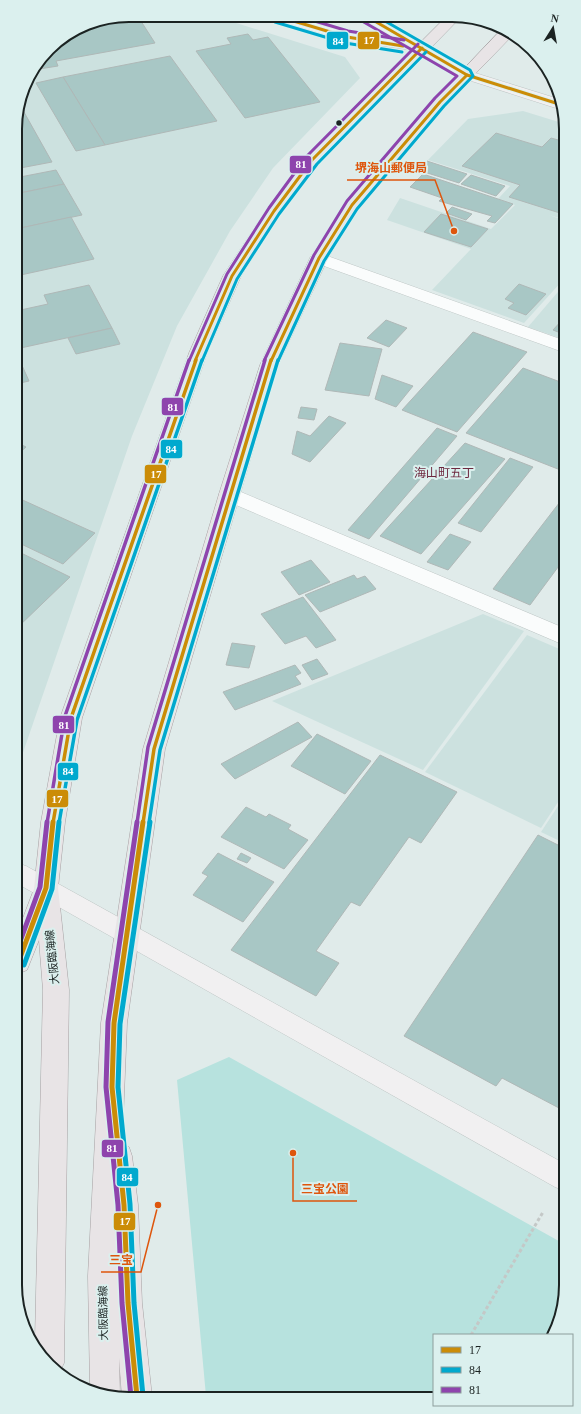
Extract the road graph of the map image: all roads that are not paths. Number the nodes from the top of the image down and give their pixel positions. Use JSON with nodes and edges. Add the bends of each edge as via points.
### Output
{"nodes":[{"id":1,"x":296,"y":22,"type":"edge"},
{"id":2,"x":375,"y":22,"type":"edge"},
{"id":3,"x":449,"y":22,"type":"edge"},
{"id":4,"x":504,"y":36,"type":"edge"},
{"id":5,"x":422,"y":48,"type":"junction"},
{"id":6,"x":467,"y":75,"type":"junction"},
{"id":7,"x":555,"y":103,"type":"edge"},
{"id":8,"x":319,"y":258,"type":"junction"},
{"id":9,"x":559,"y":345,"type":"edge"},
{"id":10,"x":229,"y":494,"type":"junction"},
{"id":11,"x":559,"y":635,"type":"edge"},
{"id":12,"x":22,"y":875,"type":"edge"},
{"id":13,"x":46,"y":888,"type":"junction"},
{"id":14,"x":126,"y":932,"type":"junction"},
{"id":15,"x":22,"y":952,"type":"edge"},
{"id":16,"x":112,"y":1087,"type":"junction"},
{"id":17,"x":559,"y":1175,"type":"edge"},
{"id":18,"x":49,"y":1355,"type":"edge"},
{"id":19,"x":105,"y":1389,"type":"edge"},
{"id":20,"x":137,"y":1392,"type":"edge"}],
"edges":[{"from":1,"to":5,"type":"street","via":[[347,38]]},
{"from":2,"to":5,"type":"street"},
{"from":3,"to":5,"type":"main road","name":"大阪臨海線"},
{"from":4,"to":6,"type":"main road","name":"大阪臨海線"},
{"from":5,"to":6,"type":"street"},
{"from":5,"to":13,"type":"main road","name":"大阪臨海線","via":[[312,160],[274,211],[232,276],[198,353],[71,718],[52,822]]},
{"from":6,"to":7,"type":"street"},
{"from":6,"to":8,"type":"main road","name":"大阪臨海線","via":[[440,102],[352,205]]},
{"from":8,"to":9,"type":"street"},
{"from":8,"to":10,"type":"main road","name":"大阪臨海線","via":[[269,365]]},
{"from":10,"to":11,"type":"street"},
{"from":10,"to":14,"type":"main road","name":"大阪臨海線","via":[[154,749]]},
{"from":12,"to":13,"type":"street"},
{"from":13,"to":14,"type":"street"},
{"from":13,"to":15,"type":"main road"},
{"from":13,"to":18,"type":"main road","name":"大阪臨海線","via":[[56,990]]},
{"from":14,"to":16,"type":"main road","name":"大阪臨海線","via":[[114,1023]]},
{"from":14,"to":17,"type":"street"},
{"from":16,"to":19,"type":"main road","name":"大阪臨海線","via":[[102,1276]]},
{"from":16,"to":20,"type":"main road","via":[[124,1205],[128,1303]]}]}
